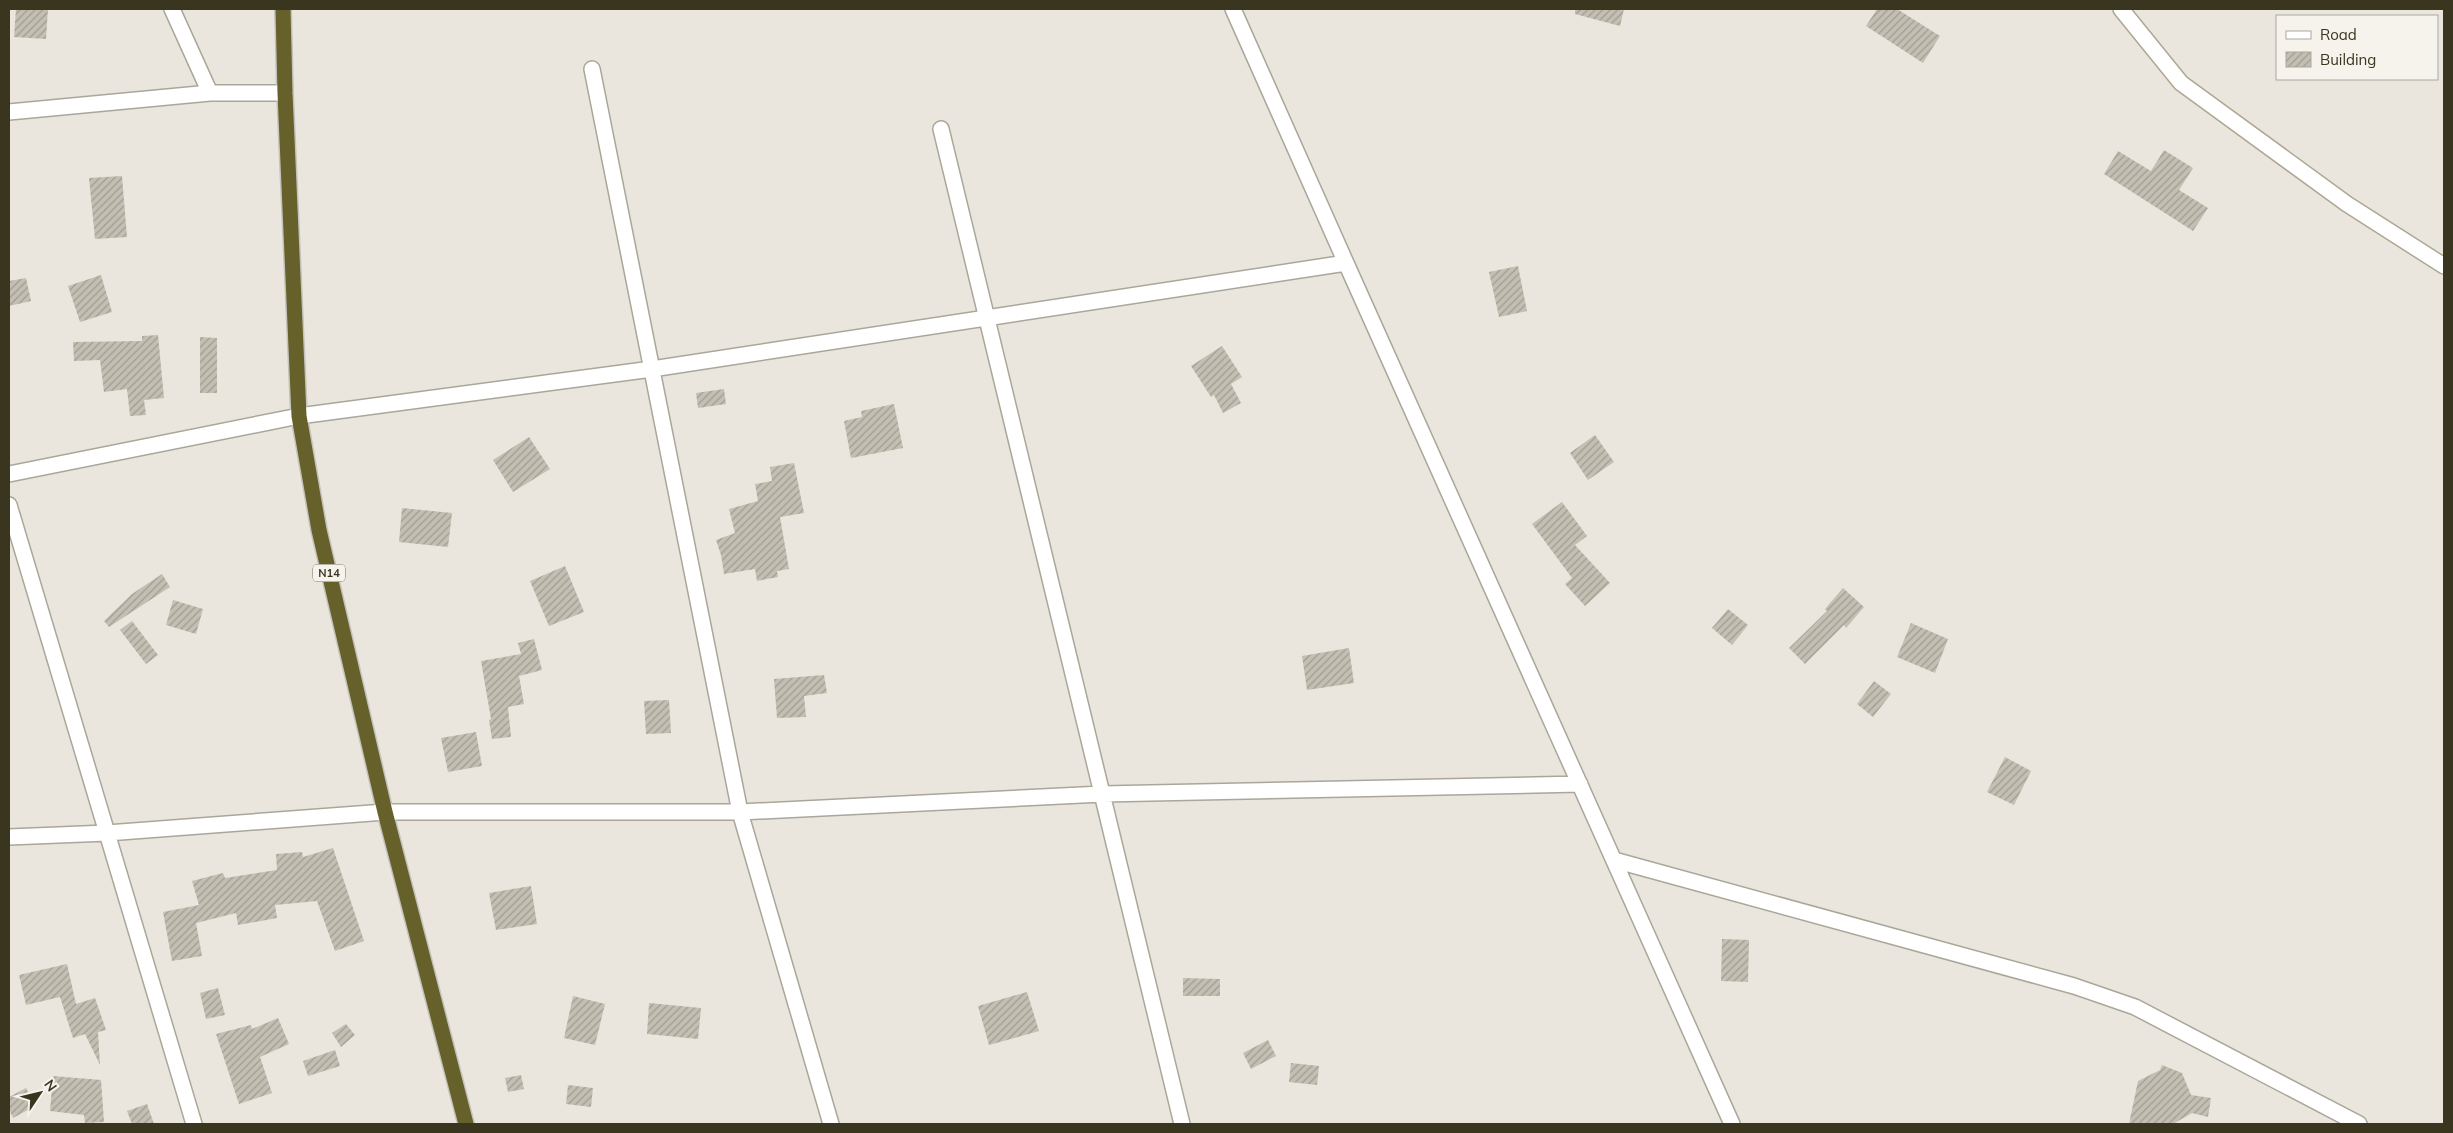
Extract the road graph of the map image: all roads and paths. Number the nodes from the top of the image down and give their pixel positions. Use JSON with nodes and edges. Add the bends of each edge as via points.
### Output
{"nodes":[{"id":1,"x":172,"y":9,"type":"edge"},
{"id":2,"x":283,"y":9,"type":"edge"},
{"id":3,"x":1233,"y":9,"type":"edge"},
{"id":4,"x":2121,"y":9,"type":"edge"},
{"id":5,"x":592,"y":69,"type":"dead end"},
{"id":6,"x":285,"y":93,"type":"junction"},
{"id":7,"x":210,"y":94,"type":"junction"},
{"id":8,"x":9,"y":112,"type":"edge"},
{"id":9,"x":941,"y":129,"type":"dead end"},
{"id":10,"x":1346,"y":263,"type":"junction"},
{"id":11,"x":2444,"y":266,"type":"edge"},
{"id":12,"x":988,"y":317,"type":"junction"},
{"id":13,"x":652,"y":369,"type":"junction"},
{"id":14,"x":299,"y":416,"type":"junction"},
{"id":15,"x":9,"y":474,"type":"edge"},
{"id":16,"x":9,"y":505,"type":"edge"},
{"id":17,"x":1580,"y":784,"type":"junction"},
{"id":18,"x":1102,"y":794,"type":"junction"},
{"id":19,"x":385,"y":812,"type":"junction"},
{"id":20,"x":740,"y":812,"type":"junction"},
{"id":21,"x":107,"y":833,"type":"junction"},
{"id":22,"x":9,"y":837,"type":"edge"},
{"id":23,"x":1614,"y":860,"type":"junction"},
{"id":24,"x":194,"y":1124,"type":"edge"},
{"id":25,"x":466,"y":1124,"type":"edge"},
{"id":26,"x":831,"y":1124,"type":"edge"},
{"id":27,"x":1182,"y":1124,"type":"edge"},
{"id":28,"x":1732,"y":1124,"type":"edge"},
{"id":29,"x":2359,"y":1124,"type":"edge"}],
"edges":[{"from":1,"to":7,"type":"street"},
{"from":2,"to":6,"type":"highway","number":"N14"},
{"from":3,"to":10,"type":"street"},
{"from":4,"to":11,"type":"street","via":[[2181,83],[2348,204]]},
{"from":5,"to":13,"type":"street"},
{"from":6,"to":7,"type":"street"},
{"from":6,"to":14,"type":"highway","number":"N14"},
{"from":7,"to":8,"type":"street"},
{"from":9,"to":12,"type":"street"},
{"from":10,"to":12,"type":"street"},
{"from":10,"to":17,"type":"street"},
{"from":12,"to":13,"type":"street"},
{"from":12,"to":18,"type":"street"},
{"from":13,"to":14,"type":"street"},
{"from":13,"to":20,"type":"street"},
{"from":14,"to":15,"type":"street"},
{"from":14,"to":19,"type":"highway","number":"N14","via":[[319,530]]},
{"from":16,"to":21,"type":"street"},
{"from":17,"to":18,"type":"street"},
{"from":17,"to":23,"type":"street"},
{"from":18,"to":20,"type":"street"},
{"from":18,"to":27,"type":"street"},
{"from":19,"to":20,"type":"street"},
{"from":19,"to":21,"type":"street"},
{"from":19,"to":25,"type":"highway","number":"N14"},
{"from":20,"to":26,"type":"street"},
{"from":21,"to":22,"type":"street"},
{"from":21,"to":24,"type":"street"},
{"from":23,"to":28,"type":"street"},
{"from":23,"to":29,"type":"street","via":[[2074,986],[2135,1007]]}]}
